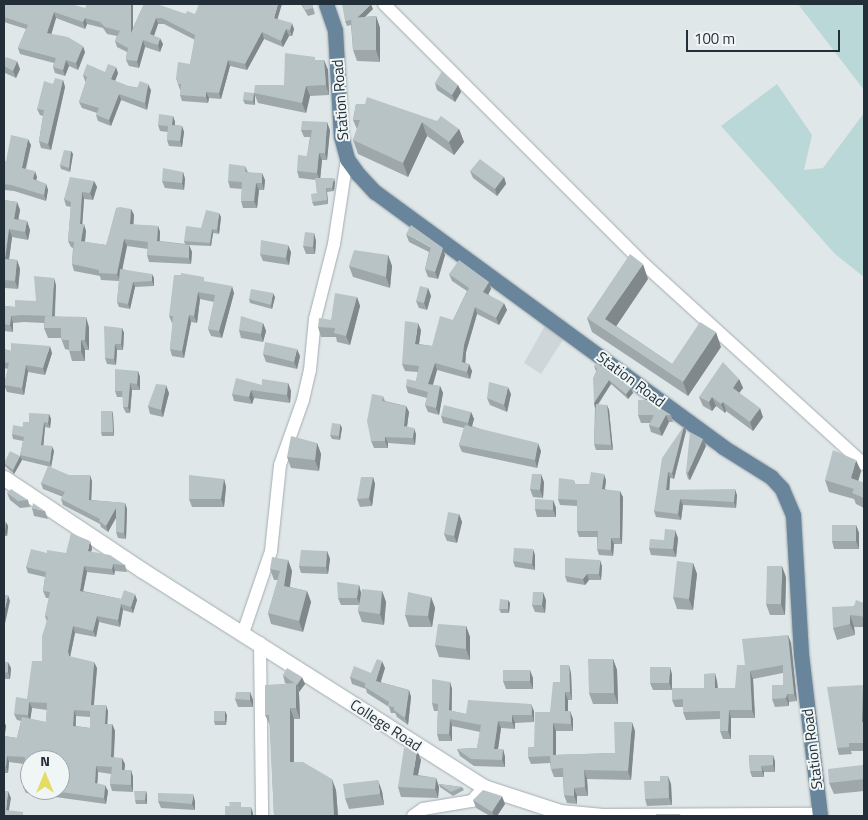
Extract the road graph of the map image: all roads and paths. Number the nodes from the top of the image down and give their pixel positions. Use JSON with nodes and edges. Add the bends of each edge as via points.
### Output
{"nodes":[{"id":1,"x":326,"y":4,"type":"edge"},
{"id":2,"x":384,"y":4,"type":"edge"},
{"id":3,"x":347,"y":159,"type":"junction"},
{"id":4,"x":864,"y":464,"type":"edge"},
{"id":5,"x":4,"y":478,"type":"edge"},
{"id":6,"x":243,"y":633,"type":"junction"},
{"id":7,"x":260,"y":644,"type":"junction"},
{"id":8,"x":484,"y":787,"type":"junction"},
{"id":9,"x":262,"y":816,"type":"edge"},
{"id":10,"x":413,"y":816,"type":"edge"},
{"id":11,"x":819,"y":816,"type":"edge"}],
"edges":[{"from":1,"to":3,"type":"main road","name":"Station Road","via":[[335,30],[341,136]]},
{"from":2,"to":4,"type":"street","via":[[645,265]]},
{"from":3,"to":6,"type":"street","via":[[331,260],[315,319],[306,385],[280,464],[271,551]]},
{"from":3,"to":11,"type":"main road","name":"Station Road","via":[[375,192],[722,448],[771,477],[782,489],[793,515],[801,654]]},
{"from":5,"to":6,"type":"main road","name":"College Road"},
{"from":6,"to":7,"type":"main road","name":"College Road"},
{"from":7,"to":8,"type":"main road","name":"College Road"},
{"from":7,"to":9,"type":"street"},
{"from":8,"to":10,"type":"street","via":[[472,801],[423,810]]},
{"from":8,"to":11,"type":"main road","name":"College Road","via":[[560,812],[603,816]]}]}
